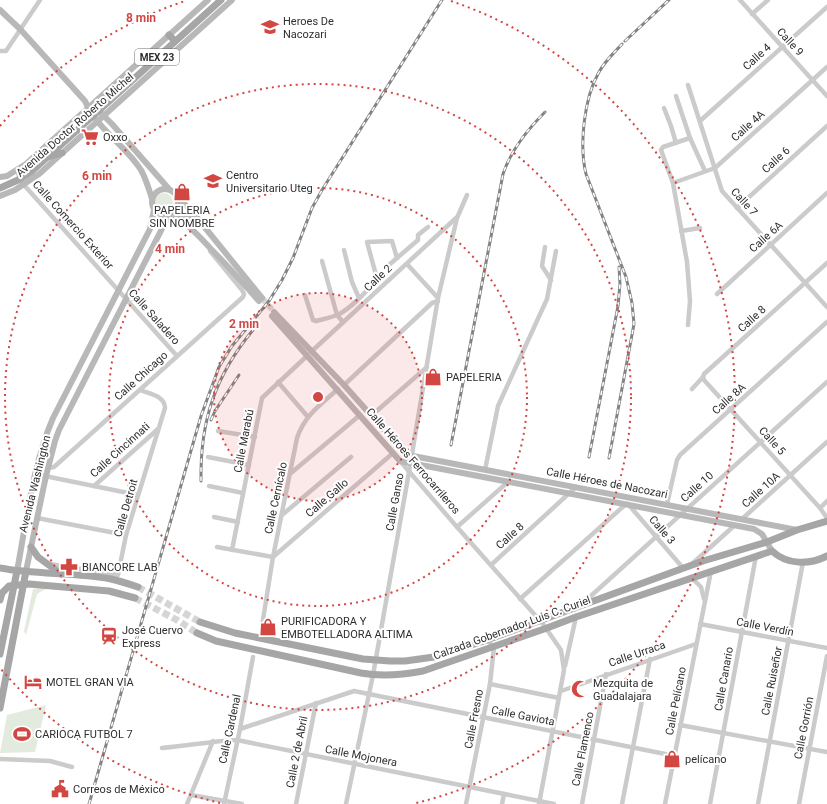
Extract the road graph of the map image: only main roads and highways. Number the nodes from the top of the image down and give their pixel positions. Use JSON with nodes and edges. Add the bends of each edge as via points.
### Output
{"nodes":[{"id":1,"x":208,"y":0,"type":"edge"},
{"id":2,"x":221,"y":0,"type":"edge"},
{"id":3,"x":232,"y":0,"type":"edge"},
{"id":4,"x":0,"y":10,"type":"edge"},
{"id":5,"x":169,"y":35,"type":"junction"},
{"id":6,"x":174,"y":41,"type":"junction"},
{"id":7,"x":102,"y":96,"type":"junction"},
{"id":8,"x":107,"y":101,"type":"junction"},
{"id":9,"x":90,"y":106,"type":"junction"},
{"id":10,"x":96,"y":112,"type":"junction"},
{"id":11,"x":104,"y":115,"type":"junction"},
{"id":12,"x":74,"y":121,"type":"junction"},
{"id":13,"x":98,"y":121,"type":"junction"},
{"id":14,"x":80,"y":127,"type":"junction"},
{"id":15,"x":64,"y":130,"type":"junction"},
{"id":16,"x":70,"y":136,"type":"junction"},
{"id":17,"x":38,"y":153,"type":"junction"},
{"id":18,"x":62,"y":153,"type":"junction"},
{"id":19,"x":45,"y":159,"type":"junction"},
{"id":20,"x":30,"y":160,"type":"junction"},
{"id":21,"x":36,"y":167,"type":"junction"},
{"id":22,"x":0,"y":177,"type":"edge"},
{"id":23,"x":22,"y":182,"type":"junction"},
{"id":24,"x":0,"y":188,"type":"edge"},
{"id":25,"x":169,"y":189,"type":"junction"},
{"id":26,"x":0,"y":196,"type":"edge"},
{"id":27,"x":177,"y":196,"type":"junction"},
{"id":28,"x":152,"y":199,"type":"junction"},
{"id":29,"x":154,"y":210,"type":"junction"},
{"id":30,"x":193,"y":213,"type":"junction"},
{"id":31,"x":169,"y":215,"type":"junction"},
{"id":32,"x":178,"y":218,"type":"junction"},
{"id":33,"x":273,"y":313,"type":"tunnel mouth"},
{"id":34,"x":310,"y":353,"type":"junction"},
{"id":35,"x":411,"y":459,"type":"junction"},
{"id":36,"x":400,"y":461,"type":"joint"},
{"id":37,"x":827,"y":521,"type":"edge"},
{"id":38,"x":797,"y":530,"type":"junction"},
{"id":39,"x":767,"y":542,"type":"junction"},
{"id":40,"x":31,"y":547,"type":"junction"},
{"id":41,"x":772,"y":551,"type":"junction"},
{"id":42,"x":827,"y":556,"type":"edge"},
{"id":43,"x":0,"y":568,"type":"edge"},
{"id":44,"x":17,"y":571,"type":"junction"},
{"id":45,"x":26,"y":571,"type":"junction"},
{"id":46,"x":61,"y":574,"type":"junction"},
{"id":47,"x":24,"y":584,"type":"junction"},
{"id":48,"x":14,"y":585,"type":"junction"},
{"id":49,"x":138,"y":587,"type":"tunnel mouth"},
{"id":50,"x":135,"y":598,"type":"tunnel mouth"},
{"id":51,"x":0,"y":600,"type":"edge"},
{"id":52,"x":200,"y":622,"type":"tunnel mouth"},
{"id":53,"x":3,"y":624,"type":"edge"},
{"id":54,"x":15,"y":626,"type":"junction"},
{"id":55,"x":197,"y":633,"type":"tunnel mouth"},
{"id":56,"x":1,"y":642,"type":"edge"},
{"id":57,"x":0,"y":654,"type":"edge"},
{"id":58,"x":0,"y":708,"type":"edge"}],
"edges":[{"from":1,"to":5,"type":"main road","name":"Avenida Doctor Roberto Michel"},
{"from":2,"to":6,"type":"main road","name":"Avenida Doctor Roberto Michel","number":"MEX 23"},
{"from":3,"to":11,"type":"main road","name":"Avenida Doctor Roberto Michel"},
{"from":4,"to":9,"type":"main road"},
{"from":5,"to":6,"type":"main road"},
{"from":5,"to":7,"type":"main road","name":"Avenida Doctor Roberto Michel"},
{"from":6,"to":8,"type":"main road","name":"Avenida Doctor Roberto Michel","number":"MEX 23"},
{"from":7,"to":8,"type":"main road"},
{"from":7,"to":9,"type":"main road","name":"Avenida Doctor Roberto Michel"},
{"from":8,"to":10,"type":"main road","name":"Avenida Doctor Roberto Michel","number":"MEX 23"},
{"from":9,"to":10,"type":"main road"},
{"from":9,"to":12,"type":"main road","name":"Avenida Doctor Roberto Michel"},
{"from":10,"to":11,"type":"main road"},
{"from":10,"to":13,"type":"main road"},
{"from":10,"to":14,"type":"main road","name":"Avenida Doctor Roberto Michel","number":"MEX 23"},
{"from":11,"to":13,"type":"main road","name":"Avenida Doctor Roberto Michel"},
{"from":11,"to":25,"type":"main road"},
{"from":12,"to":14,"type":"main road"},
{"from":12,"to":15,"type":"main road","name":"Avenida Doctor Roberto Michel"},
{"from":13,"to":18,"type":"main road","name":"Avenida Doctor Roberto Michel"},
{"from":13,"to":28,"type":"main road","via":[[140,170]]},
{"from":14,"to":16,"type":"main road","name":"Avenida Doctor Roberto Michel","number":"MEX 23"},
{"from":15,"to":16,"type":"main road"},
{"from":15,"to":17,"type":"main road","name":"Avenida Doctor Roberto Michel"},
{"from":16,"to":19,"type":"main road","name":"Avenida Doctor Roberto Michel","number":"MEX 23"},
{"from":17,"to":19,"type":"main road"},
{"from":17,"to":20,"type":"main road","name":"Avenida Doctor Roberto Michel"},
{"from":18,"to":19,"type":"main road"},
{"from":18,"to":23,"type":"main road","name":"Avenida Doctor Roberto Michel","via":[[39,174]]},
{"from":19,"to":21,"type":"main road","name":"Avenida Doctor Roberto Michel","number":"MEX 23"},
{"from":20,"to":21,"type":"main road"},
{"from":20,"to":22,"type":"main road","name":"Avenida Doctor Roberto Michel","via":[[7,176]]},
{"from":21,"to":23,"type":"main road","name":"Avenida Doctor Roberto Michel","number":"MEX 23"},
{"from":23,"to":24,"type":"main road","name":"Avenida Doctor Roberto Michel","number":"MEX 23"},
{"from":23,"to":26,"type":"main road","name":"Avenida Doctor Roberto Michel"},
{"from":25,"to":27,"type":"main road"},
{"from":25,"to":28,"type":"main road","via":[[161,189]]},
{"from":27,"to":30,"type":"main road"},
{"from":27,"to":31,"type":"main road","via":[[178,208]]},
{"from":28,"to":29,"type":"main road"},
{"from":29,"to":31,"type":"main road","via":[[161,215]]},
{"from":29,"to":44,"type":"main road","name":"Avenida Washington","via":[[150,229],[42,443]]},
{"from":30,"to":32,"type":"main road"},
{"from":30,"to":32,"type":"main road","via":[[261,299]]},
{"from":31,"to":32,"type":"main road"},
{"from":31,"to":40,"type":"main road","name":"Avenida Washington","via":[[59,430]]},
{"from":33,"to":34,"type":"main road","name":"Calle Héroes Ferrocarrileros"},
{"from":34,"to":35,"type":"main road","name":"Calle Héroes Ferrocarrileros","via":[[344,385]]},
{"from":34,"to":36,"type":"main road","name":"Calle Héroes Ferrocarrileros"},
{"from":35,"to":36,"type":"main road","name":"Calle Héroes de Nacozari"},
{"from":35,"to":38,"type":"main road","name":"Calle Héroes de Nacozari","via":[[484,470]]},
{"from":35,"to":39,"type":"main road","name":"Calle Héroes de Nacozari","via":[[757,530]]},
{"from":37,"to":38,"type":"main road","name":"Calzada Gobernador Luis C. Curiel"},
{"from":38,"to":39,"type":"main road","name":"Calzada Gobernador Luis C. Curiel"},
{"from":39,"to":41,"type":"main road","name":"Calle Héroes de Nacozari"},
{"from":39,"to":52,"type":"main road","name":"Calzada Gobernador Luis C. Curiel","via":[[683,568],[488,640],[434,656],[405,661],[375,661],[235,633]]},
{"from":40,"to":45,"type":"main road","name":"Avenida Washington"},
{"from":40,"to":46,"type":"main road","via":[[38,557]]},
{"from":41,"to":42,"type":"main road","via":[[781,558],[803,562]]},
{"from":41,"to":55,"type":"main road","name":"Calzada Gobernador Luis C. Curiel","via":[[423,671],[392,676],[372,675],[216,641]]},
{"from":43,"to":44,"type":"main road"},
{"from":44,"to":45,"type":"main road"},
{"from":44,"to":48,"type":"main road","name":"Avenida Washington"},
{"from":45,"to":46,"type":"main road"},
{"from":45,"to":47,"type":"main road","name":"Avenida Washington"},
{"from":46,"to":49,"type":"main road","via":[[111,579]]},
{"from":47,"to":48,"type":"main road"},
{"from":47,"to":50,"type":"main road","via":[[109,591]]},
{"from":47,"to":54,"type":"main road","name":"Avenida Washington"},
{"from":48,"to":51,"type":"main road","via":[[5,589]]},
{"from":48,"to":53,"type":"main road","name":"Avenida Washington"},
{"from":53,"to":54,"type":"main road"},
{"from":53,"to":56,"type":"main road","name":"Avenida Washington"},
{"from":54,"to":58,"type":"main road","name":"Avenida Washington"},
{"from":56,"to":57,"type":"main road","name":"Avenida Washington"}]}
